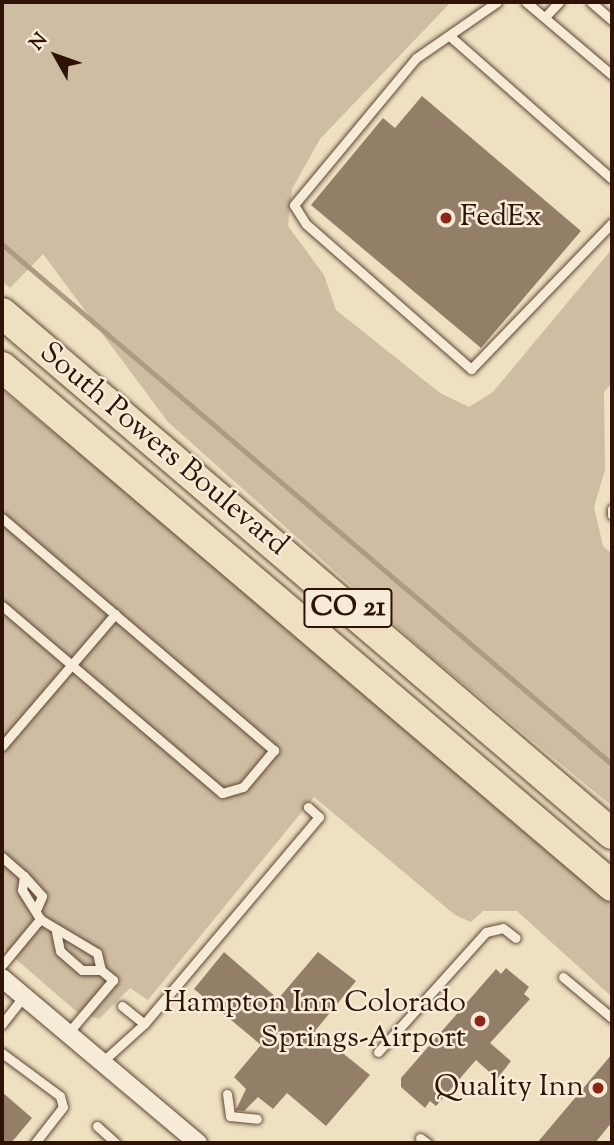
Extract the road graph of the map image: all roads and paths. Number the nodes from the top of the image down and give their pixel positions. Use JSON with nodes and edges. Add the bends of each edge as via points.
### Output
{"nodes":[{"id":1,"x":497,"y":2,"type":"edge"},
{"id":2,"x":526,"y":2,"type":"edge"},
{"id":3,"x":559,"y":2,"type":"edge"},
{"id":4,"x":591,"y":2,"type":"edge"},
{"id":5,"x":545,"y":17,"type":"junction"},
{"id":6,"x":612,"y":20,"type":"edge"},
{"id":7,"x":452,"y":38,"type":"junction"},
{"id":8,"x":612,"y":75,"type":"edge"},
{"id":9,"x":612,"y":178,"type":"edge"},
{"id":10,"x":612,"y":223,"type":"edge"},
{"id":11,"x":2,"y":313,"type":"edge"},
{"id":12,"x":2,"y":367,"type":"edge"},
{"id":13,"x":612,"y":509,"type":"edge"},
{"id":14,"x":612,"y":515,"type":"edge"},
{"id":15,"x":2,"y":518,"type":"edge"},
{"id":16,"x":2,"y":606,"type":"edge"},
{"id":17,"x":115,"y":614,"type":"junction"},
{"id":18,"x":71,"y":665,"type":"junction"},
{"id":19,"x":2,"y":746,"type":"edge"},
{"id":20,"x":508,"y":797,"type":"junction"},
{"id":21,"x":308,"y":807,"type":"dead end"},
{"id":22,"x":612,"y":834,"type":"edge"},
{"id":23,"x":2,"y":857,"type":"edge"},
{"id":24,"x":24,"y":876,"type":"junction"},
{"id":25,"x":612,"y":886,"type":"edge"},
{"id":26,"x":612,"y":892,"type":"edge"},
{"id":27,"x":37,"y":908,"type":"junction"},
{"id":28,"x":40,"y":919,"type":"junction"},
{"id":29,"x":56,"y":932,"type":"junction"},
{"id":30,"x":516,"y":938,"type":"dead end"},
{"id":31,"x":2,"y":965,"type":"edge"},
{"id":32,"x":101,"y":970,"type":"junction"},
{"id":33,"x":563,"y":977,"type":"dead end"},
{"id":34,"x":2,"y":978,"type":"edge"},
{"id":35,"x":24,"y":996,"type":"junction"},
{"id":36,"x":122,"y":1006,"type":"dead end"},
{"id":37,"x":612,"y":1018,"type":"edge"},
{"id":38,"x":2,"y":1024,"type":"edge"},
{"id":39,"x":144,"y":1024,"type":"junction"},
{"id":40,"x":68,"y":1033,"type":"junction"},
{"id":41,"x":378,"y":1052,"type":"dead end"},
{"id":42,"x":2,"y":1053,"type":"edge"},
{"id":43,"x":102,"y":1062,"type":"junction"},
{"id":44,"x":227,"y":1094,"type":"dead end"},
{"id":45,"x":257,"y":1119,"type":"dead end"},
{"id":46,"x":97,"y":1126,"type":"dead end"},
{"id":47,"x":35,"y":1143,"type":"edge"},
{"id":48,"x":116,"y":1143,"type":"edge"},
{"id":49,"x":198,"y":1143,"type":"edge"}],
"edges":[{"from":1,"to":7,"type":"lane"},
{"from":2,"to":5,"type":"lane"},
{"from":3,"to":5,"type":"lane"},
{"from":4,"to":6,"type":"lane"},
{"from":5,"to":8,"type":"lane"},
{"from":7,"to":9,"type":"lane"},
{"from":7,"to":10,"type":"lane","via":[[416,58],[294,205],[306,225],[471,369]]},
{"from":11,"to":22,"type":"highway","name":"South Powers Boulevard","number":"CO 21"},
{"from":12,"to":20,"type":"highway","name":"South Powers Boulevard","number":"CO 21"},
{"from":13,"to":14,"type":"lane"},
{"from":15,"to":17,"type":"lane"},
{"from":16,"to":18,"type":"lane"},
{"from":17,"to":18,"type":"lane"},
{"from":17,"to":18,"type":"lane","via":[[274,750],[243,787],[222,793]]},
{"from":18,"to":19,"type":"lane"},
{"from":20,"to":25,"type":"highway","name":"South Powers Boulevard","number":"CO 21"},
{"from":20,"to":26,"type":"highway"},
{"from":21,"to":39,"type":"lane","via":[[319,817]]},
{"from":23,"to":24,"type":"lane"},
{"from":24,"to":27,"type":"lane","via":[[22,890]]},
{"from":24,"to":27,"type":"lane","via":[[42,896]]},
{"from":27,"to":28,"type":"lane"},
{"from":28,"to":29,"type":"lane"},
{"from":28,"to":31,"type":"lane"},
{"from":29,"to":32,"type":"lane","via":[[75,934],[97,953]]},
{"from":29,"to":32,"type":"lane","via":[[67,958],[82,970]]},
{"from":30,"to":41,"type":"lane","via":[[497,926],[486,932]]},
{"from":32,"to":40,"type":"lane","via":[[113,980]]},
{"from":33,"to":37,"type":"lane"},
{"from":34,"to":35,"type":"street"},
{"from":35,"to":38,"type":"lane"},
{"from":35,"to":40,"type":"street"},
{"from":36,"to":39,"type":"lane"},
{"from":39,"to":43,"type":"lane"},
{"from":40,"to":43,"type":"street"},
{"from":42,"to":47,"type":"lane","via":[[60,1096],[63,1107]]},
{"from":43,"to":49,"type":"street"},
{"from":44,"to":45,"type":"lane","via":[[230,1116]]},
{"from":46,"to":48,"type":"lane"}]}
